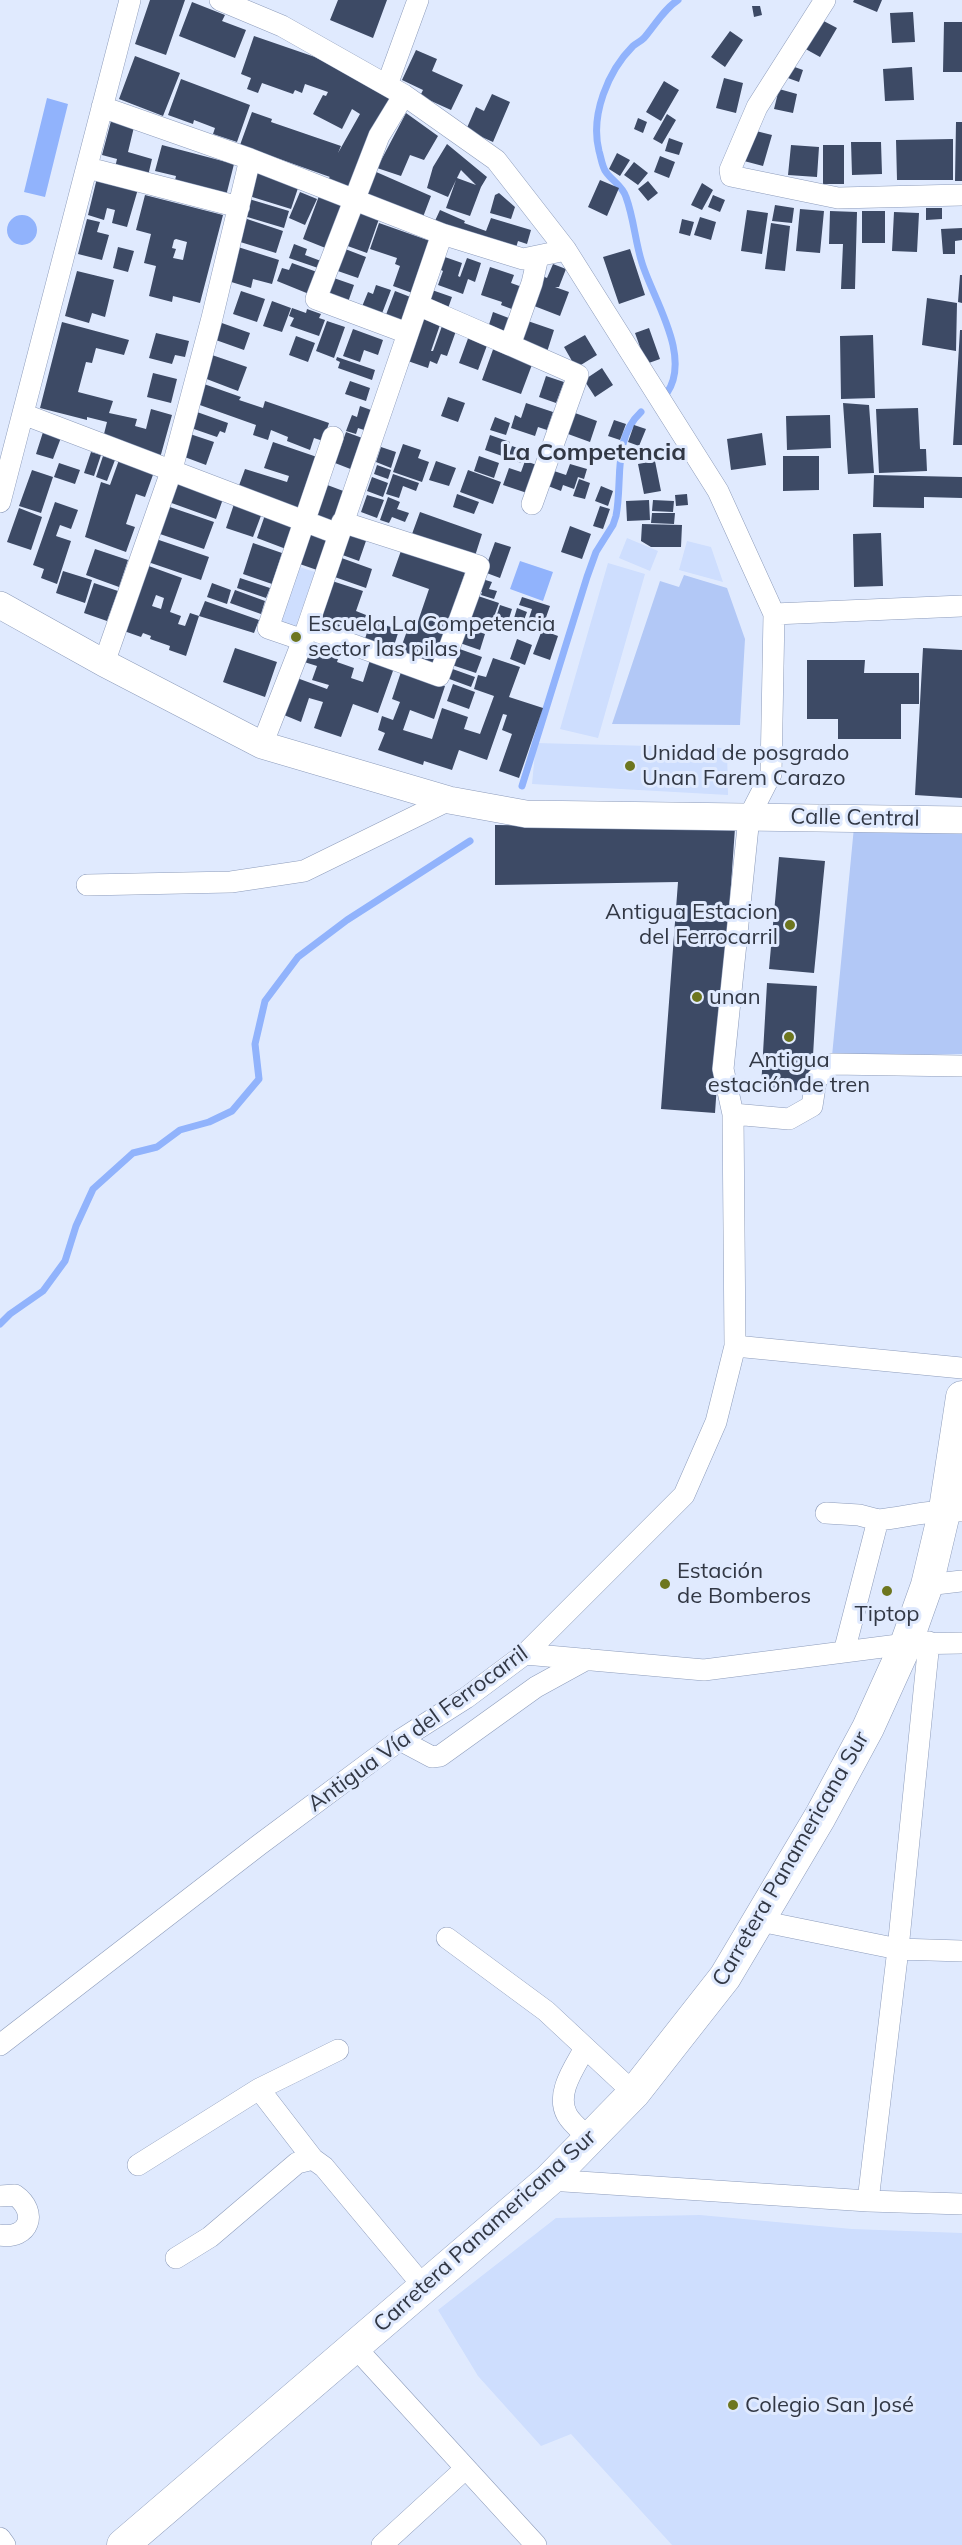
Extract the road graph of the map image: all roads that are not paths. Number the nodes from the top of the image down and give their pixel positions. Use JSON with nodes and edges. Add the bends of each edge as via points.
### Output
{"nodes":[{"id":1,"x":130,"y":0,"type":"edge"},
{"id":2,"x":220,"y":0,"type":"edge"},
{"id":3,"x":418,"y":0,"type":"edge"},
{"id":4,"x":825,"y":0,"type":"edge"},
{"id":5,"x":395,"y":90,"type":"junction"},
{"id":6,"x":102,"y":107,"type":"junction"},
{"id":7,"x":250,"y":159,"type":"junction"},
{"id":8,"x":88,"y":168,"type":"junction"},
{"id":9,"x":962,"y":195,"type":"edge"},
{"id":10,"x":353,"y":199,"type":"junction"},
{"id":11,"x":239,"y":207,"type":"junction"},
{"id":12,"x":442,"y":234,"type":"junction"},
{"id":13,"x":566,"y":250,"type":"junction"},
{"id":14,"x":538,"y":257,"type":"junction"},
{"id":15,"x":418,"y":305,"type":"junction"},
{"id":16,"x":406,"y":333,"type":"junction"},
{"id":17,"x":510,"y":345,"type":"junction"},
{"id":18,"x":22,"y":414,"type":"junction"},
{"id":19,"x":333,"y":437,"type":"dead end"},
{"id":20,"x":172,"y":469,"type":"junction"},
{"id":21,"x":0,"y":502,"type":"edge"},
{"id":22,"x":532,"y":504,"type":"dead end"},
{"id":23,"x":303,"y":521,"type":"junction"},
{"id":24,"x":340,"y":528,"type":"junction"},
{"id":25,"x":0,"y":605,"type":"edge"},
{"id":26,"x":962,"y":606,"type":"edge"},
{"id":27,"x":774,"y":614,"type":"junction"},
{"id":28,"x":305,"y":634,"type":"junction"},
{"id":29,"x":104,"y":663,"type":"junction"},
{"id":30,"x":262,"y":745,"type":"junction"},
{"id":31,"x":449,"y":800,"type":"junction"},
{"id":32,"x":749,"y":817,"type":"junction"},
{"id":33,"x":962,"y":820,"type":"edge"},
{"id":34,"x":87,"y":885,"type":"dead end"},
{"id":35,"x":962,"y":1066,"type":"edge"},
{"id":36,"x":733,"y":1114,"type":"junction"},
{"id":37,"x":735,"y":1346,"type":"junction"},
{"id":38,"x":962,"y":1368,"type":"edge"},
{"id":39,"x":962,"y":1397,"type":"edge"},
{"id":40,"x":953,"y":1510,"type":"edge"},
{"id":41,"x":826,"y":1514,"type":"dead end"},
{"id":42,"x":878,"y":1520,"type":"junction"},
{"id":43,"x":962,"y":1581,"type":"edge"},
{"id":44,"x":927,"y":1585,"type":"junction"},
{"id":45,"x":917,"y":1643,"type":"junction"},
{"id":46,"x":962,"y":1643,"type":"edge"},
{"id":47,"x":844,"y":1652,"type":"junction"},
{"id":48,"x":525,"y":1654,"type":"junction"},
{"id":49,"x":587,"y":1659,"type":"junction"},
{"id":50,"x":400,"y":1740,"type":"junction"},
{"id":51,"x":760,"y":1922,"type":"junction"},
{"id":52,"x":447,"y":1938,"type":"dead end"},
{"id":53,"x":898,"y":1949,"type":"junction"},
{"id":54,"x":962,"y":1951,"type":"edge"},
{"id":55,"x":0,"y":2045,"type":"edge"},
{"id":56,"x":585,"y":2048,"type":"junction"},
{"id":57,"x":338,"y":2050,"type":"dead end"},
{"id":58,"x":259,"y":2089,"type":"junction"},
{"id":59,"x":634,"y":2093,"type":"junction"},
{"id":60,"x":590,"y":2139,"type":"junction"},
{"id":61,"x":313,"y":2159,"type":"junction"},
{"id":62,"x":138,"y":2165,"type":"dead end"},
{"id":63,"x":549,"y":2180,"type":"junction"},
{"id":64,"x":0,"y":2196,"type":"edge"},
{"id":65,"x":868,"y":2201,"type":"junction"},
{"id":66,"x":962,"y":2204,"type":"edge"},
{"id":67,"x":0,"y":2236,"type":"edge"},
{"id":68,"x":176,"y":2258,"type":"dead end"},
{"id":69,"x":424,"y":2287,"type":"junction"},
{"id":70,"x":355,"y":2347,"type":"junction"},
{"id":71,"x":465,"y":2469,"type":"junction"},
{"id":72,"x":0,"y":2538,"type":"edge"},
{"id":73,"x":5,"y":2545,"type":"edge"},
{"id":74,"x":123,"y":2545,"type":"edge"},
{"id":75,"x":382,"y":2545,"type":"edge"},
{"id":76,"x":536,"y":2545,"type":"edge"}],
"edges":[{"from":1,"to":6,"type":"street"},
{"from":2,"to":5,"type":"street","name":"Antigua Vía del Ferrocarril","via":[[282,26]]},
{"from":3,"to":5,"type":"street"},
{"from":4,"to":9,"type":"street","via":[[758,107],[730,170],[731,176],[838,198]]},
{"from":5,"to":10,"type":"street"},
{"from":5,"to":13,"type":"street","name":"Antigua Vía del Ferrocarril","via":[[496,160]]},
{"from":6,"to":7,"type":"street"},
{"from":6,"to":8,"type":"street"},
{"from":7,"to":10,"type":"street"},
{"from":7,"to":11,"type":"street"},
{"from":8,"to":11,"type":"street"},
{"from":8,"to":18,"type":"street"},
{"from":10,"to":12,"type":"street"},
{"from":10,"to":16,"type":"street","via":[[315,299]]},
{"from":11,"to":20,"type":"street"},
{"from":12,"to":14,"type":"street","via":[[523,260]]},
{"from":12,"to":15,"type":"street"},
{"from":13,"to":14,"type":"street"},
{"from":13,"to":27,"type":"street","name":"Antigua Vía del Ferrocarril","via":[[718,491]]},
{"from":14,"to":17,"type":"street"},
{"from":15,"to":16,"type":"street"},
{"from":15,"to":17,"type":"street"},
{"from":16,"to":24,"type":"street"},
{"from":17,"to":22,"type":"street","via":[[578,375]]},
{"from":18,"to":20,"type":"street"},
{"from":18,"to":21,"type":"street"},
{"from":19,"to":23,"type":"street"},
{"from":20,"to":23,"type":"street"},
{"from":20,"to":29,"type":"street"},
{"from":23,"to":24,"type":"street"},
{"from":23,"to":28,"type":"street","via":[[268,628]]},
{"from":24,"to":28,"type":"street"},
{"from":24,"to":28,"type":"street","via":[[479,566],[439,676]]},
{"from":25,"to":29,"type":"main road","name":"Calle Central"},
{"from":26,"to":27,"type":"street"},
{"from":27,"to":32,"type":"street","name":"Antigua Vía del Ferrocarril","via":[[771,774]]},
{"from":28,"to":30,"type":"street"},
{"from":29,"to":30,"type":"main road","name":"Calle Central"},
{"from":30,"to":31,"type":"main road","name":"Calle Central"},
{"from":31,"to":32,"type":"main road","name":"Calle Central","via":[[526,814]]},
{"from":31,"to":34,"type":"street","via":[[304,871],[231,882]]},
{"from":32,"to":33,"type":"main road","name":"Calle Central"},
{"from":32,"to":36,"type":"street","name":"Antigua Vía del Ferrocarril","via":[[723,1069]]},
{"from":35,"to":36,"type":"street","via":[[831,1064],[816,1080],[812,1106],[789,1119]]},
{"from":36,"to":37,"type":"street","name":"Antigua Vía del Ferrocarril"},
{"from":37,"to":38,"type":"street"},
{"from":37,"to":48,"type":"street","name":"Antigua Vía del Ferrocarril","via":[[716,1422],[684,1495]]},
{"from":39,"to":40,"type":"highway","name":"Carretera Panamericana Sur"},
{"from":40,"to":42,"type":"street"},
{"from":40,"to":44,"type":"highway","name":"Carretera Panamericana Sur"},
{"from":41,"to":42,"type":"street"},
{"from":42,"to":47,"type":"street"},
{"from":43,"to":44,"type":"street"},
{"from":44,"to":45,"type":"highway","name":"Carretera Panamericana Sur"},
{"from":45,"to":46,"type":"street"},
{"from":45,"to":47,"type":"street"},
{"from":45,"to":51,"type":"highway","name":"Carretera Panamericana Sur"},
{"from":45,"to":53,"type":"street"},
{"from":47,"to":49,"type":"street","via":[[704,1670]]},
{"from":48,"to":49,"type":"street"},
{"from":48,"to":50,"type":"street","name":"Antigua Vía del Ferrocarril"},
{"from":49,"to":50,"type":"street","via":[[536,1687],[440,1756]]},
{"from":50,"to":55,"type":"street","name":"Antigua Vía del Ferrocarril"},
{"from":51,"to":53,"type":"street"},
{"from":51,"to":59,"type":"highway","name":"Carretera Panamericana Sur","via":[[725,1977]]},
{"from":52,"to":56,"type":"street","via":[[546,2011]]},
{"from":53,"to":54,"type":"street"},
{"from":53,"to":65,"type":"street"},
{"from":56,"to":59,"type":"street"},
{"from":56,"to":60,"type":"street","via":[[564,2087],[567,2115]]},
{"from":57,"to":58,"type":"street"},
{"from":58,"to":61,"type":"street"},
{"from":58,"to":62,"type":"street"},
{"from":59,"to":60,"type":"highway","name":"Carretera Panamericana Sur"},
{"from":60,"to":63,"type":"highway","name":"Carretera Panamericana Sur"},
{"from":61,"to":68,"type":"street","via":[[297,2163],[210,2237]]},
{"from":61,"to":69,"type":"street","via":[[324,2167]]},
{"from":63,"to":65,"type":"street"},
{"from":63,"to":69,"type":"highway","name":"Carretera Panamericana Sur"},
{"from":64,"to":67,"type":"street","via":[[15,2194],[29,2211],[22,2231]]},
{"from":65,"to":66,"type":"street"},
{"from":69,"to":70,"type":"highway","name":"Carretera Panamericana Sur"},
{"from":70,"to":71,"type":"street"},
{"from":70,"to":74,"type":"highway","name":"Carretera Panamericana Sur"},
{"from":71,"to":75,"type":"street"},
{"from":71,"to":76,"type":"street"},
{"from":72,"to":73,"type":"street"}]}
